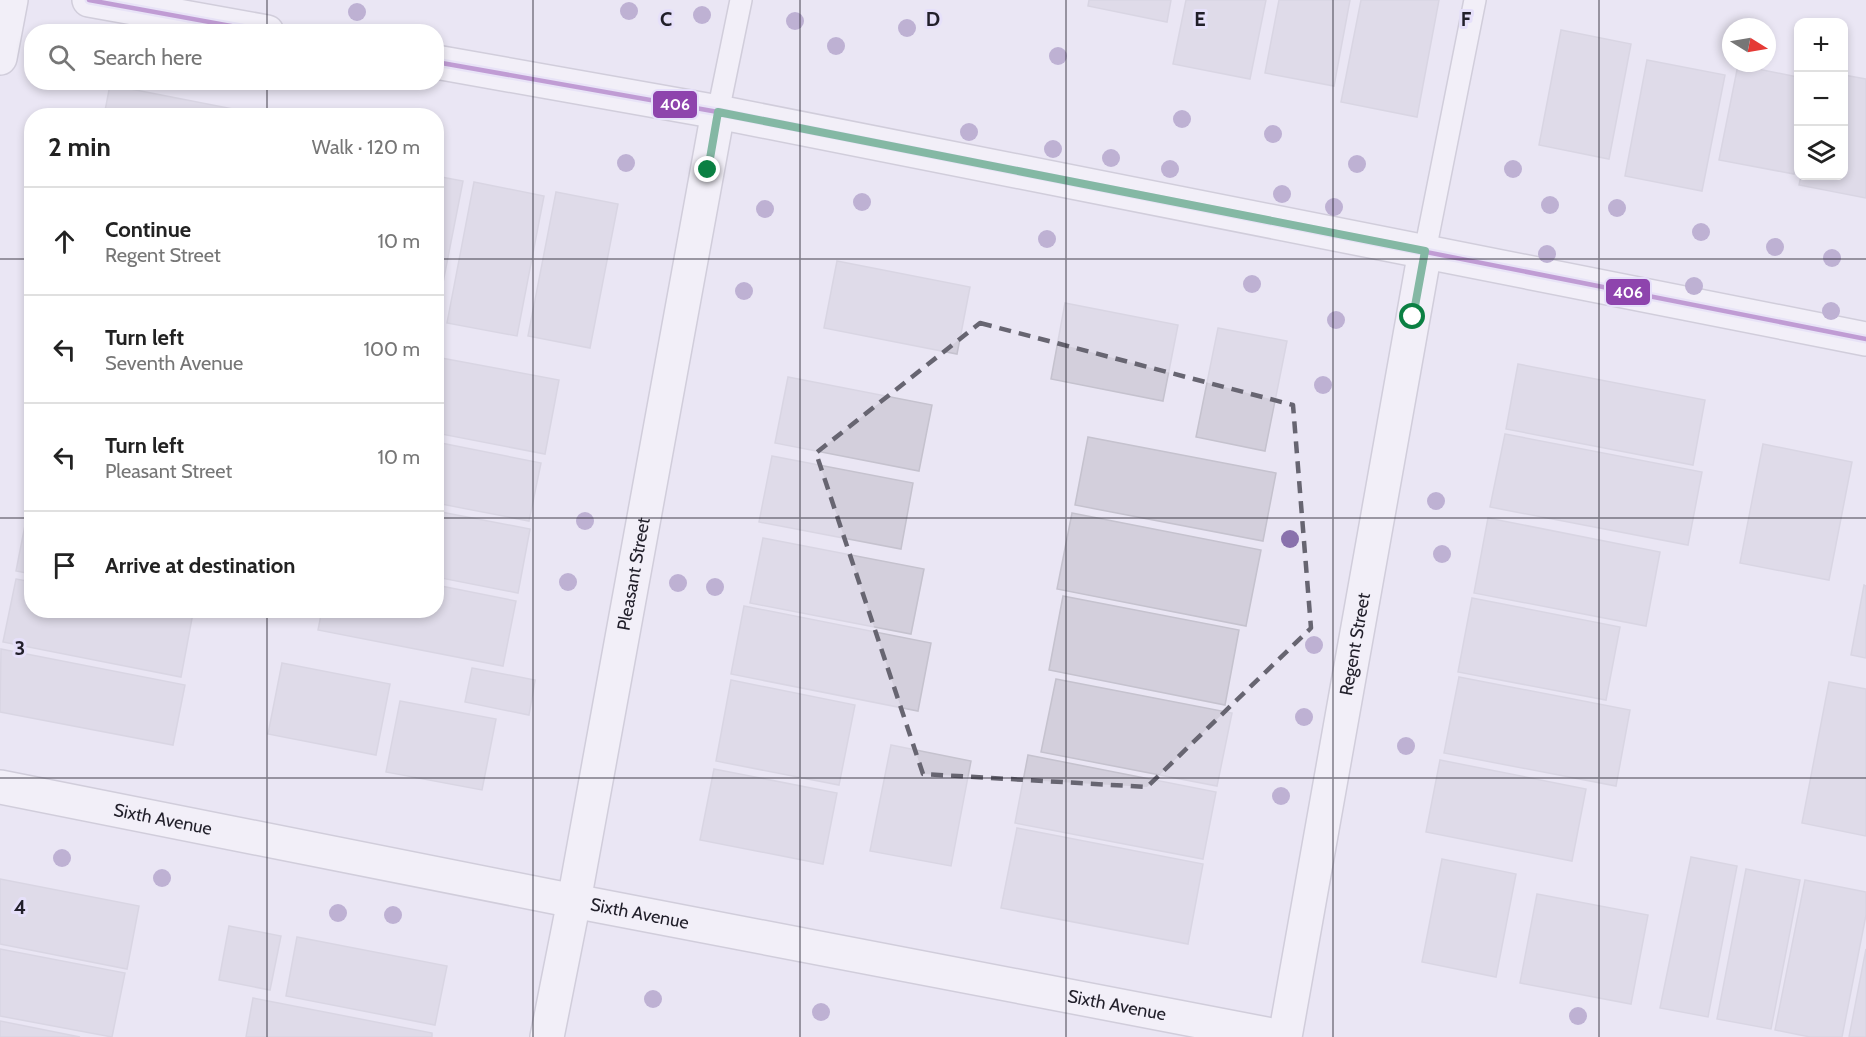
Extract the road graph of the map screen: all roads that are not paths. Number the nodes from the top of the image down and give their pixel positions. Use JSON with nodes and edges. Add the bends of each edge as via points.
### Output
{"nodes":[{"id":1,"x":11,"y":0,"type":"edge"},
{"id":2,"x":89,"y":0,"type":"edge"},
{"id":3,"x":741,"y":0,"type":"edge"},
{"id":4,"x":1475,"y":0,"type":"edge"},
{"id":5,"x":222,"y":24,"type":"edge"},
{"id":6,"x":0,"y":58,"type":"edge"},
{"id":7,"x":444,"y":63,"type":"edge"},
{"id":8,"x":718,"y":112,"type":"junction"},
{"id":9,"x":1425,"y":251,"type":"junction"},
{"id":10,"x":1866,"y":339,"type":"edge"},
{"id":11,"x":0,"y":787,"type":"edge"},
{"id":12,"x":574,"y":902,"type":"junction"},
{"id":13,"x":547,"y":1037,"type":"edge"},
{"id":14,"x":1284,"y":1037,"type":"edge"}],
"edges":[{"from":1,"to":6,"type":"street"},
{"from":2,"to":5,"type":"street"},
{"from":3,"to":8,"type":"lane"},
{"from":4,"to":9,"type":"lane"},
{"from":7,"to":8,"type":"street"},
{"from":8,"to":9,"type":"street"},
{"from":8,"to":12,"type":"street","name":"Pleasant Street"},
{"from":9,"to":10,"type":"street"},
{"from":9,"to":14,"type":"street","name":"Regent Street"},
{"from":11,"to":12,"type":"street","name":"Sixth Avenue"},
{"from":12,"to":13,"type":"street","name":"Pleasant Street"},
{"from":12,"to":14,"type":"street","name":"Sixth Avenue"}]}
